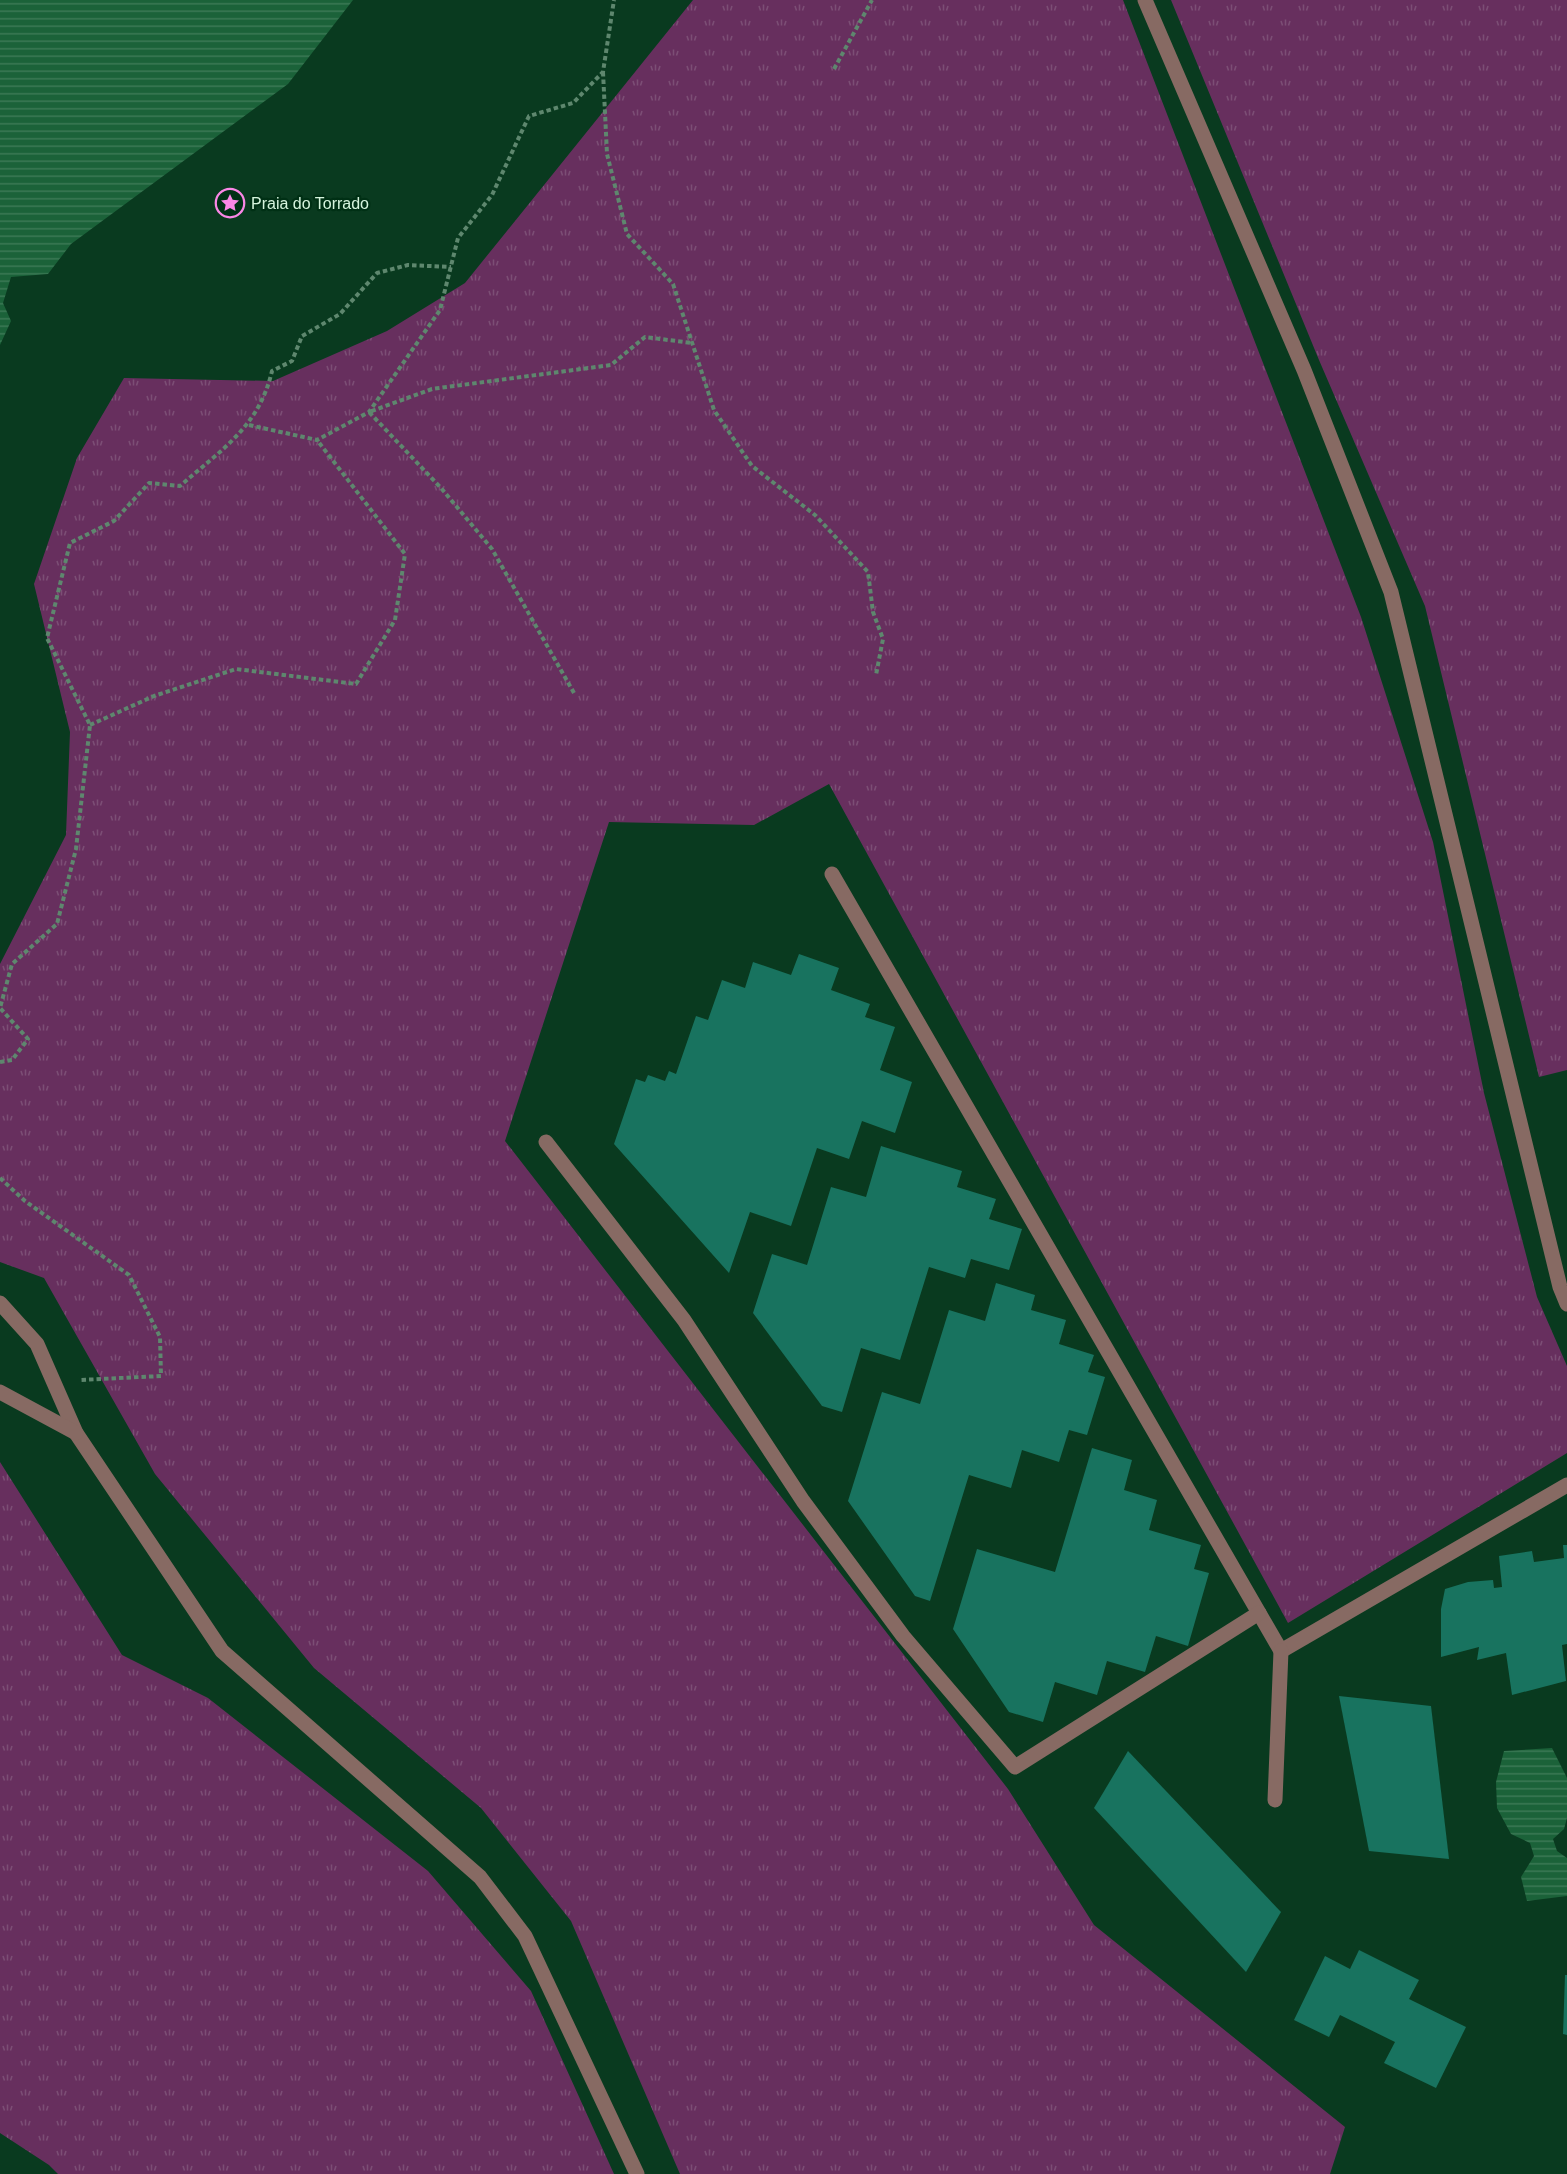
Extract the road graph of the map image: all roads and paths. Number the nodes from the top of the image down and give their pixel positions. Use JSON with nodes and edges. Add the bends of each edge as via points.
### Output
{"nodes":[{"id":1,"x":614,"y":0,"type":"edge"},
{"id":2,"x":872,"y":0,"type":"edge"},
{"id":3,"x":1145,"y":0,"type":"edge"},
{"id":4,"x":834,"y":69,"type":"dead end"},
{"id":5,"x":603,"y":72,"type":"junction"},
{"id":6,"x":451,"y":267,"type":"junction"},
{"id":7,"x":692,"y":343,"type":"junction"},
{"id":8,"x":369,"y":412,"type":"junction"},
{"id":9,"x":249,"y":425,"type":"junction"},
{"id":10,"x":317,"y":440,"type":"junction"},
{"id":11,"x":876,"y":675,"type":"dead end"},
{"id":12,"x":574,"y":693,"type":"dead end"},
{"id":13,"x":90,"y":725,"type":"junction"},
{"id":14,"x":832,"y":874,"type":"dead end"},
{"id":15,"x":0,"y":1062,"type":"edge"},
{"id":16,"x":546,"y":1142,"type":"dead end"},
{"id":17,"x":0,"y":1178,"type":"edge"},
{"id":18,"x":0,"y":1303,"type":"edge"},
{"id":19,"x":1567,"y":1304,"type":"edge"},
{"id":20,"x":53,"y":1382,"type":"junction"},
{"id":21,"x":0,"y":1392,"type":"edge"},
{"id":22,"x":76,"y":1433,"type":"junction"},
{"id":23,"x":1567,"y":1485,"type":"edge"},
{"id":24,"x":1259,"y":1613,"type":"junction"},
{"id":25,"x":1281,"y":1651,"type":"junction"},
{"id":26,"x":1275,"y":1800,"type":"dead end"},
{"id":27,"x":637,"y":2174,"type":"edge"}],
"edges":[{"from":1,"to":5,"type":"path"},
{"from":2,"to":4,"type":"path"},
{"from":3,"to":19,"type":"street","via":[[1304,370],[1391,592]]},
{"from":5,"to":6,"type":"path","via":[[573,103],[529,116],[492,195],[458,238]]},
{"from":5,"to":7,"type":"path","via":[[607,154],[627,234],[673,284]]},
{"from":6,"to":8,"type":"path","via":[[440,310]]},
{"from":6,"to":9,"type":"path","via":[[408,265],[377,273],[340,314],[302,336],[292,361],[272,371],[267,394]]},
{"from":7,"to":8,"type":"path","via":[[645,336],[611,365],[432,389]]},
{"from":7,"to":11,"type":"path","via":[[714,410],[753,466],[815,515],[868,572],[873,612],[883,639]]},
{"from":8,"to":10,"type":"path"},
{"from":8,"to":12,"type":"path","via":[[492,549]]},
{"from":9,"to":10,"type":"path"},
{"from":9,"to":13,"type":"path","via":[[180,486],[149,483],[114,521],[70,543],[47,638]]},
{"from":10,"to":13,"type":"path","via":[[405,554],[395,620],[356,684],[236,669],[154,696]]},
{"from":13,"to":15,"type":"path","via":[[75,849],[57,924],[12,964],[0,1008],[28,1039],[12,1060]]},
{"from":14,"to":24,"type":"street"},
{"from":16,"to":24,"type":"street","via":[[684,1320],[803,1501],[896,1627],[1015,1767]]},
{"from":17,"to":20,"type":"path","via":[[25,1201],[129,1275],[160,1337],[161,1376]]},
{"from":18,"to":20,"type":"street","via":[[37,1344]]},
{"from":20,"to":22,"type":"street"},
{"from":21,"to":22,"type":"street"},
{"from":22,"to":27,"type":"street","via":[[222,1651],[480,1877],[525,1936]]},
{"from":23,"to":25,"type":"street"},
{"from":24,"to":25,"type":"street"},
{"from":25,"to":26,"type":"street"}]}
